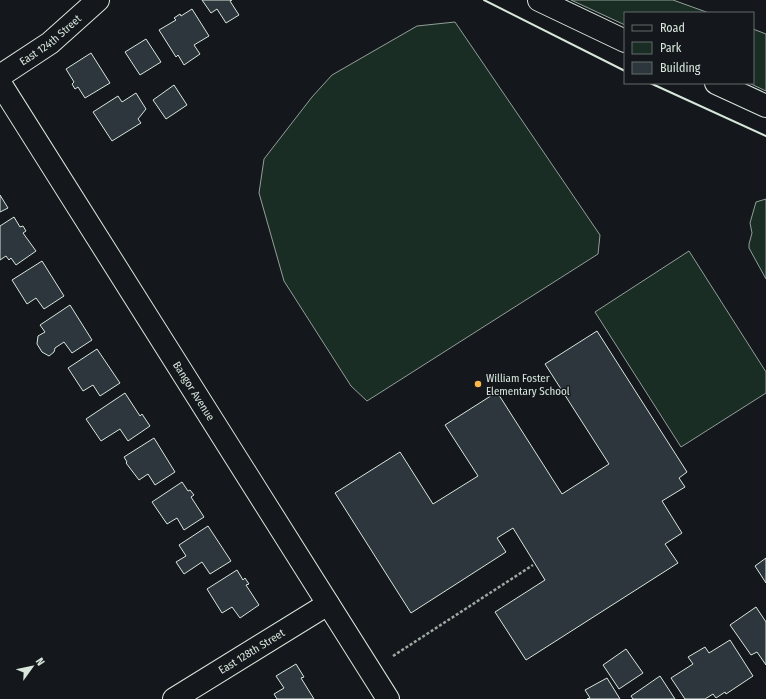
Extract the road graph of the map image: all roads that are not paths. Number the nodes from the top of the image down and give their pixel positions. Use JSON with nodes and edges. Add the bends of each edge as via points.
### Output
{"nodes":[{"id":1,"x":98,"y":0,"type":"edge"},
{"id":2,"x":539,"y":0,"type":"edge"},
{"id":3,"x":624,"y":42,"type":"edge"},
{"id":4,"x":0,"y":76,"type":"edge"},
{"id":5,"x":0,"y":83,"type":"edge"},
{"id":6,"x":718,"y":84,"type":"edge"},
{"id":7,"x":766,"y":106,"type":"edge"},
{"id":8,"x":328,"y":604,"type":"junction"},
{"id":9,"x":174,"y":699,"type":"edge"},
{"id":10,"x":388,"y":699,"type":"edge"}],
"edges":[{"from":1,"to":4,"type":"main road","name":"East 124th Street","via":[[50,43]]},
{"from":2,"to":3,"type":"main road"},
{"from":5,"to":8,"type":"main road","name":"Bangor Avenue"},
{"from":6,"to":7,"type":"main road"},
{"from":8,"to":9,"type":"main road","name":"East 128th Street"},
{"from":8,"to":10,"type":"main road","name":"Bangor Avenue"}]}
